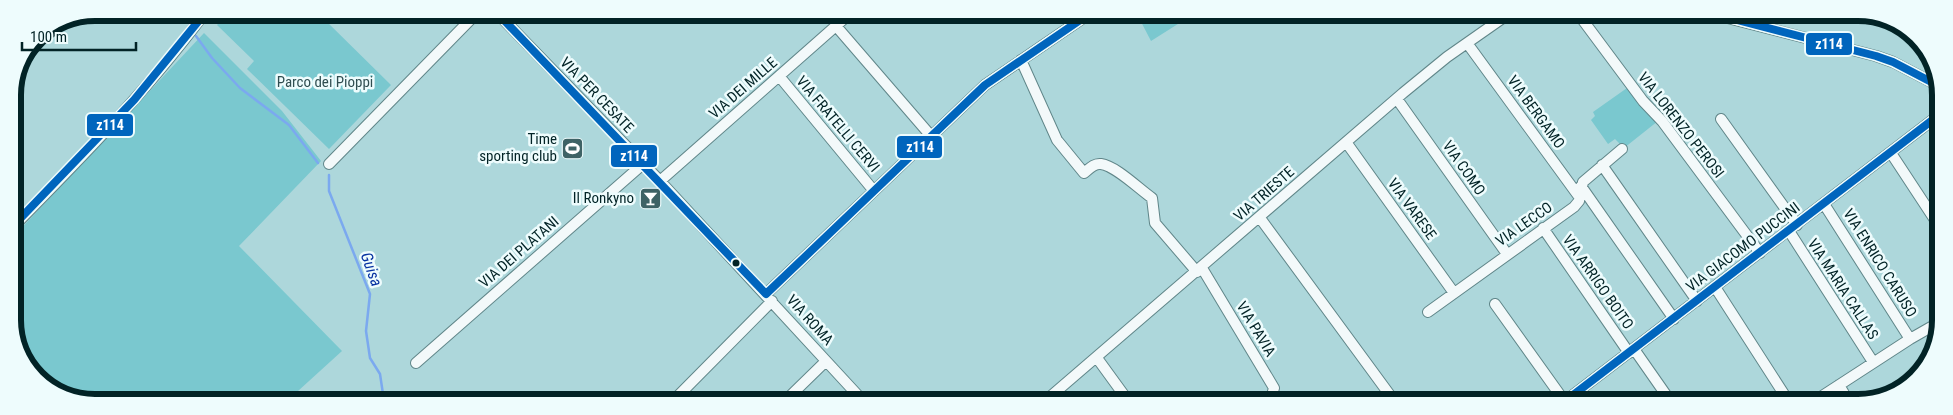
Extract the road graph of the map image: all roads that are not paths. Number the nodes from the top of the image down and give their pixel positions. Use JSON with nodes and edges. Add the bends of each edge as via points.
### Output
{"nodes":[{"id":1,"x":199,"y":21,"type":"edge"},
{"id":2,"x":469,"y":21,"type":"edge"},
{"id":3,"x":505,"y":21,"type":"edge"},
{"id":4,"x":842,"y":21,"type":"edge"},
{"id":5,"x":1079,"y":21,"type":"edge"},
{"id":6,"x":1498,"y":21,"type":"edge"},
{"id":7,"x":1583,"y":21,"type":"edge"},
{"id":8,"x":1739,"y":21,"type":"edge"},
{"id":9,"x":836,"y":26,"type":"junction"},
{"id":10,"x":1467,"y":43,"type":"junction"},
{"id":11,"x":1021,"y":60,"type":"junction"},
{"id":12,"x":778,"y":76,"type":"junction"},
{"id":13,"x":1930,"y":81,"type":"edge"},
{"id":14,"x":1397,"y":99,"type":"junction"},
{"id":15,"x":1721,"y":119,"type":"dead end"},
{"id":16,"x":1932,"y":120,"type":"edge"},
{"id":17,"x":931,"y":136,"type":"junction"},
{"id":18,"x":1346,"y":142,"type":"junction"},
{"id":19,"x":1622,"y":149,"type":"dead end"},
{"id":20,"x":1890,"y":153,"type":"junction"},
{"id":21,"x":329,"y":164,"type":"dead end"},
{"id":22,"x":643,"y":164,"type":"junction"},
{"id":23,"x":1602,"y":165,"type":"junction"},
{"id":24,"x":660,"y":181,"type":"junction"},
{"id":25,"x":1581,"y":186,"type":"junction"},
{"id":26,"x":874,"y":191,"type":"junction"},
{"id":27,"x":1580,"y":198,"type":"junction"},
{"id":28,"x":1824,"y":204,"type":"junction"},
{"id":29,"x":1932,"y":216,"type":"edge"},
{"id":30,"x":1260,"y":218,"type":"junction"},
{"id":31,"x":21,"y":221,"type":"edge"},
{"id":32,"x":1798,"y":225,"type":"junction"},
{"id":33,"x":1542,"y":228,"type":"junction"},
{"id":34,"x":1788,"y":232,"type":"junction"},
{"id":35,"x":712,"y":237,"type":"joint"},
{"id":36,"x":1760,"y":253,"type":"junction"},
{"id":37,"x":1507,"y":254,"type":"junction"},
{"id":38,"x":1199,"y":270,"type":"junction"},
{"id":39,"x":1715,"y":287,"type":"junction"},
{"id":40,"x":1454,"y":293,"type":"junction"},
{"id":41,"x":769,"y":297,"type":"junction"},
{"id":42,"x":1697,"y":301,"type":"junction"},
{"id":43,"x":1495,"y":304,"type":"dead end"},
{"id":44,"x":1428,"y":312,"type":"dead end"},
{"id":45,"x":1674,"y":319,"type":"junction"},
{"id":46,"x":1931,"y":327,"type":"edge"},
{"id":47,"x":1910,"y":339,"type":"junction"},
{"id":48,"x":1632,"y":351,"type":"junction"},
{"id":49,"x":1097,"y":358,"type":"junction"},
{"id":50,"x":826,"y":360,"type":"junction"},
{"id":51,"x":1873,"y":362,"type":"junction"},
{"id":52,"x":416,"y":363,"type":"dead end"},
{"id":53,"x":1839,"y":386,"type":"junction"},
{"id":54,"x":679,"y":394,"type":"edge"},
{"id":55,"x":793,"y":394,"type":"edge"},
{"id":56,"x":857,"y":394,"type":"edge"},
{"id":57,"x":1054,"y":394,"type":"edge"},
{"id":58,"x":1123,"y":394,"type":"edge"},
{"id":59,"x":1272,"y":394,"type":"edge"},
{"id":60,"x":1389,"y":394,"type":"edge"},
{"id":61,"x":1559,"y":394,"type":"edge"},
{"id":62,"x":1576,"y":394,"type":"edge"},
{"id":63,"x":1665,"y":394,"type":"edge"},
{"id":64,"x":1784,"y":394,"type":"edge"},
{"id":65,"x":1826,"y":394,"type":"edge"},
{"id":66,"x":1844,"y":394,"type":"edge"}],
"edges":[{"from":1,"to":31,"type":"street","via":[[128,109]]},
{"from":2,"to":21,"type":"street"},
{"from":3,"to":22,"type":"street","name":"VIA PER CESATE"},
{"from":4,"to":9,"type":"street","name":"VIA DEI MILLE"},
{"from":5,"to":11,"type":"street"},
{"from":6,"to":10,"type":"street","name":"VIA TRIESTE"},
{"from":7,"to":36,"type":"street","name":"VIA LORENZO PEROSI"},
{"from":8,"to":13,"type":"street","via":[[1876,56]]},
{"from":9,"to":12,"type":"street","name":"VIA DEI MILLE"},
{"from":9,"to":17,"type":"street"},
{"from":10,"to":14,"type":"street","name":"VIA TRIESTE"},
{"from":10,"to":27,"type":"street","name":"VIA BERGAMO"},
{"from":11,"to":17,"type":"street","via":[[985,86]]},
{"from":11,"to":38,"type":"street","via":[[1057,140],[1084,173],[1100,164],[1112,168],[1152,198],[1155,223]]},
{"from":12,"to":24,"type":"street","name":"VIA DEI MILLE"},
{"from":12,"to":26,"type":"street","name":"VIA FRATELLI CERVI"},
{"from":14,"to":18,"type":"street","name":"VIA TRIESTE"},
{"from":14,"to":37,"type":"street","name":"VIA COMO"},
{"from":15,"to":32,"type":"street"},
{"from":16,"to":20,"type":"street","name":"VIA GIACOMO PUCCINI"},
{"from":17,"to":26,"type":"street"},
{"from":18,"to":30,"type":"street","name":"VIA TRIESTE"},
{"from":18,"to":40,"type":"street","name":"VIA VARESE"},
{"from":19,"to":23,"type":"street"},
{"from":20,"to":28,"type":"street","name":"VIA GIACOMO PUCCINI"},
{"from":20,"to":29,"type":"street"},
{"from":22,"to":24,"type":"street","name":"VIA PER CESATE"},
{"from":22,"to":52,"type":"street","name":"VIA DEI PLATANI"},
{"from":23,"to":25,"type":"street"},
{"from":23,"to":42,"type":"street"},
{"from":24,"to":35,"type":"street","name":"VIA PER CESATE"},
{"from":25,"to":27,"type":"street"},
{"from":25,"to":45,"type":"street"},
{"from":26,"to":41,"type":"street"},
{"from":27,"to":33,"type":"street","name":"VIA LECCO","via":[[1574,206]]},
{"from":28,"to":32,"type":"street","name":"VIA GIACOMO PUCCINI"},
{"from":28,"to":47,"type":"street","name":"VIA ENRICO CARUSO"},
{"from":30,"to":38,"type":"street","name":"VIA TRIESTE"},
{"from":30,"to":60,"type":"street"},
{"from":32,"to":34,"type":"street","name":"VIA GIACOMO PUCCINI"},
{"from":33,"to":37,"type":"street","name":"VIA LECCO"},
{"from":33,"to":48,"type":"street","name":"VIA ARRIGO BOITO"},
{"from":34,"to":36,"type":"street","name":"VIA GIACOMO PUCCINI"},
{"from":34,"to":51,"type":"street","name":"VIA MARIA CALLAS"},
{"from":35,"to":41,"type":"street","name":"VIA ROMA"},
{"from":36,"to":39,"type":"street","name":"VIA GIACOMO PUCCINI"},
{"from":37,"to":40,"type":"street","name":"VIA LECCO"},
{"from":38,"to":49,"type":"street","name":"VIA TRIESTE"},
{"from":38,"to":59,"type":"street","name":"VIA PAVIA","via":[[1274,388]]},
{"from":39,"to":42,"type":"street","name":"VIA GIACOMO PUCCINI"},
{"from":39,"to":64,"type":"street"},
{"from":40,"to":44,"type":"street","name":"VIA LECCO"},
{"from":41,"to":50,"type":"street","name":"VIA ROMA"},
{"from":41,"to":54,"type":"street"},
{"from":42,"to":45,"type":"street","name":"VIA GIACOMO PUCCINI"},
{"from":43,"to":61,"type":"street"},
{"from":45,"to":48,"type":"street","name":"VIA GIACOMO PUCCINI"},
{"from":46,"to":47,"type":"street"},
{"from":47,"to":51,"type":"street"},
{"from":48,"to":62,"type":"street","name":"VIA GIACOMO PUCCINI"},
{"from":48,"to":63,"type":"street","name":"VIA ARRIGO BOITO"},
{"from":49,"to":57,"type":"street","name":"VIA TRIESTE"},
{"from":49,"to":58,"type":"street"},
{"from":50,"to":55,"type":"street"},
{"from":50,"to":56,"type":"street","name":"VIA ROMA"},
{"from":51,"to":53,"type":"street"},
{"from":53,"to":65,"type":"street"},
{"from":53,"to":66,"type":"street"}]}
